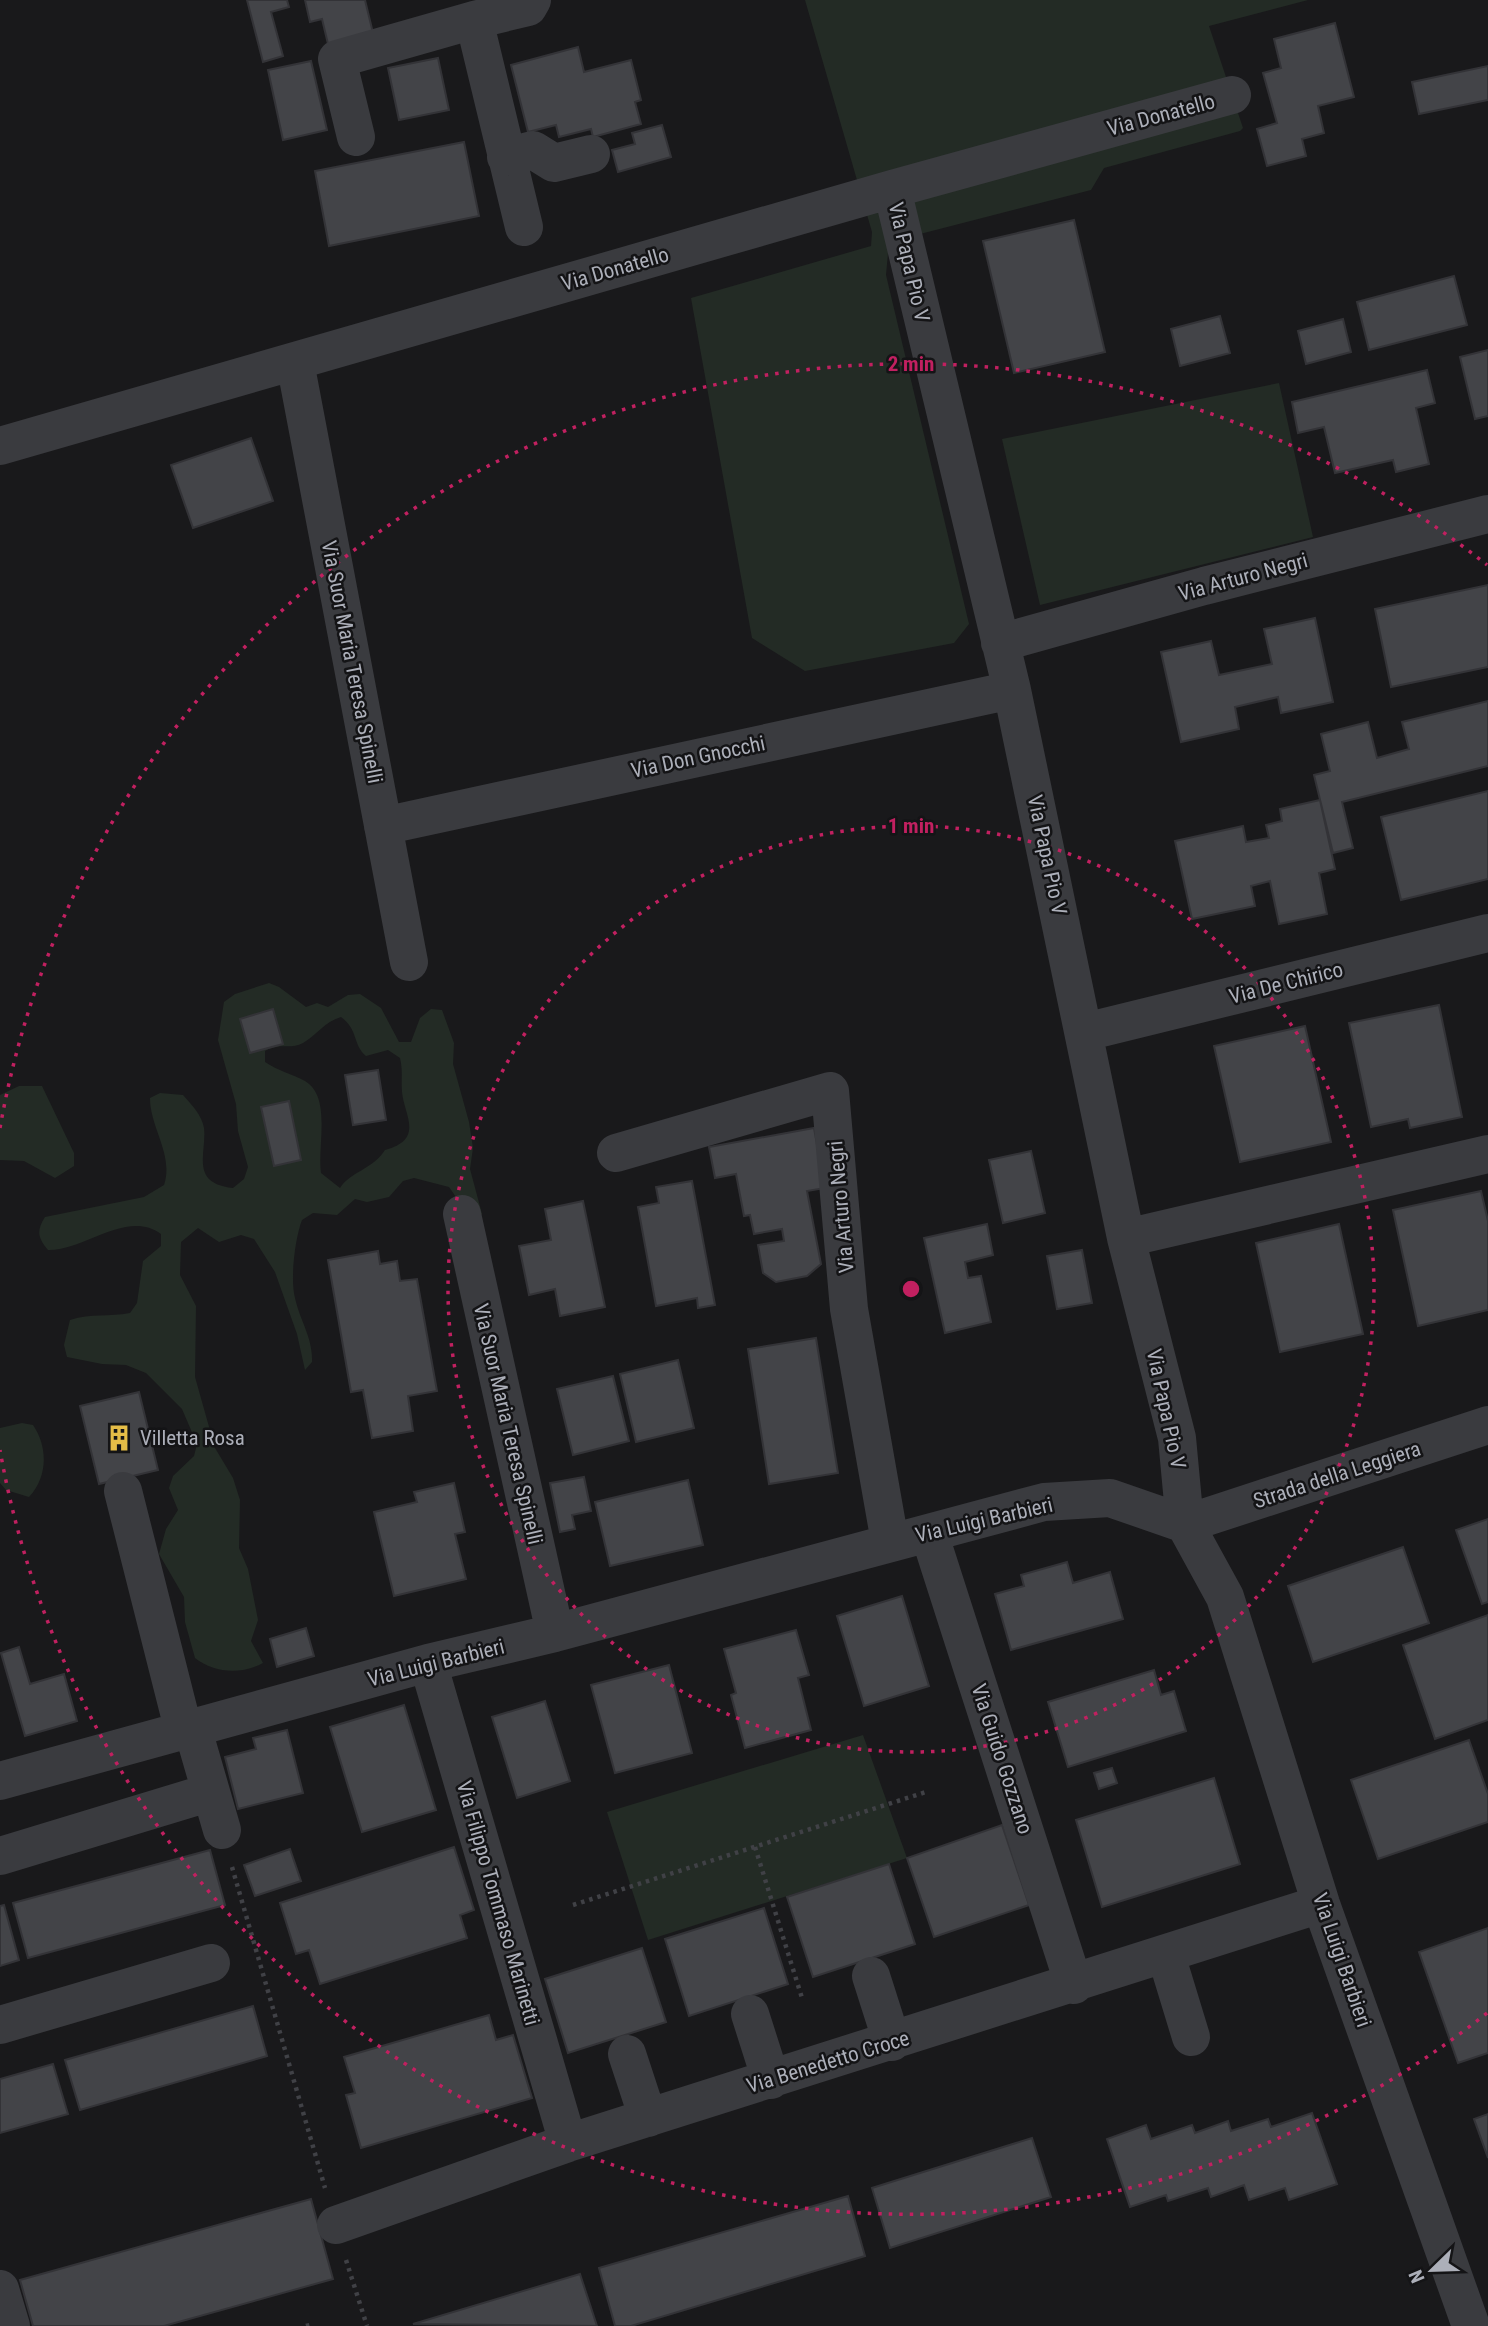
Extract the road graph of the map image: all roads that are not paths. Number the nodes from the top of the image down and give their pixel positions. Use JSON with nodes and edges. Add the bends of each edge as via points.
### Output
{"nodes":[{"id":1,"x":532,"y":0,"type":"edge"},
{"id":2,"x":474,"y":20,"type":"junction"},
{"id":3,"x":1232,"y":95,"type":"dead end"},
{"id":4,"x":356,"y":138,"type":"dead end"},
{"id":5,"x":592,"y":154,"type":"dead end"},
{"id":6,"x":506,"y":157,"type":"junction"},
{"id":7,"x":892,"y":189,"type":"junction"},
{"id":8,"x":524,"y":227,"type":"dead end"},
{"id":9,"x":295,"y":362,"type":"junction"},
{"id":10,"x":0,"y":446,"type":"edge"},
{"id":11,"x":1488,"y":514,"type":"edge"},
{"id":12,"x":1000,"y":643,"type":"junction"},
{"id":13,"x":1013,"y":690,"type":"junction"},
{"id":14,"x":383,"y":826,"type":"junction"},
{"id":15,"x":1488,"y":933,"type":"edge"},
{"id":16,"x":409,"y":962,"type":"dead end"},
{"id":17,"x":1084,"y":1032,"type":"junction"},
{"id":18,"x":616,"y":1153,"type":"dead end"},
{"id":19,"x":1488,"y":1154,"type":"edge"},
{"id":20,"x":462,"y":1214,"type":"dead end"},
{"id":21,"x":1126,"y":1238,"type":"junction"},
{"id":22,"x":1488,"y":1425,"type":"edge"},
{"id":23,"x":123,"y":1491,"type":"dead end"},
{"id":24,"x":1185,"y":1524,"type":"junction"},
{"id":25,"x":929,"y":1533,"type":"junction"},
{"id":26,"x":890,"y":1542,"type":"junction"},
{"id":27,"x":555,"y":1633,"type":"junction"},
{"id":28,"x":428,"y":1663,"type":"junction"},
{"id":29,"x":189,"y":1731,"type":"junction"},
{"id":30,"x":3,"y":1770,"type":"edge"},
{"id":31,"x":211,"y":1792,"type":"junction"},
{"id":32,"x":222,"y":1830,"type":"road end"},
{"id":33,"x":0,"y":1856,"type":"edge"},
{"id":34,"x":1321,"y":1904,"type":"junction"},
{"id":35,"x":1166,"y":1955,"type":"junction"},
{"id":36,"x":211,"y":1963,"type":"dead end"},
{"id":37,"x":871,"y":1976,"type":"dead end"},
{"id":38,"x":1074,"y":1984,"type":"junction"},
{"id":39,"x":750,"y":2014,"type":"dead end"},
{"id":40,"x":0,"y":2025,"type":"edge"},
{"id":41,"x":1191,"y":2037,"type":"dead end"},
{"id":42,"x":892,"y":2042,"type":"junction"},
{"id":43,"x":627,"y":2054,"type":"dead end"},
{"id":44,"x":771,"y":2080,"type":"junction"},
{"id":45,"x":649,"y":2118,"type":"junction"},
{"id":46,"x":568,"y":2143,"type":"junction"},
{"id":47,"x":336,"y":2225,"type":"road end"},
{"id":48,"x":0,"y":2289,"type":"edge"},
{"id":49,"x":11,"y":2326,"type":"edge"},
{"id":50,"x":1471,"y":2326,"type":"edge"}],
"edges":[{"from":1,"to":2,"type":"street","via":[[528,7]]},
{"from":2,"to":4,"type":"street","via":[[337,59]]},
{"from":2,"to":6,"type":"street"},
{"from":3,"to":7,"type":"street","name":"Via Donatello"},
{"from":5,"to":6,"type":"street","via":[[554,163],[533,150]]},
{"from":6,"to":8,"type":"street"},
{"from":7,"to":9,"type":"street","name":"Via Donatello"},
{"from":7,"to":12,"type":"street","name":"Via Papa Pio V"},
{"from":9,"to":10,"type":"street","name":"Via Donatello"},
{"from":9,"to":14,"type":"street","name":"Via Suor Maria Teresa Spinelli"},
{"from":11,"to":12,"type":"street","name":"Via Arturo Negri"},
{"from":12,"to":13,"type":"street","name":"Via Papa Pio V"},
{"from":13,"to":14,"type":"street","name":"Via Don Gnocchi"},
{"from":13,"to":17,"type":"street","name":"Via Papa Pio V"},
{"from":14,"to":16,"type":"street","name":"Via Suor Maria Teresa Spinelli"},
{"from":15,"to":17,"type":"street","name":"Via De Chirico"},
{"from":17,"to":21,"type":"street","name":"Via Papa Pio V"},
{"from":18,"to":26,"type":"street","name":"Via Arturo Negri","via":[[830,1091],[849,1309]]},
{"from":19,"to":21,"type":"street"},
{"from":20,"to":27,"type":"street","name":"Via Suor Maria Teresa Spinelli"},
{"from":21,"to":24,"type":"street","name":"Via Papa Pio V","via":[[1177,1437]]},
{"from":22,"to":24,"type":"street","name":"Strada della Leggiera"},
{"from":23,"to":29,"type":"street"},
{"from":24,"to":25,"type":"street","name":"Via Luigi Barbieri","via":[[1111,1498],[1044,1502]]},
{"from":24,"to":34,"type":"street","name":"Via Luigi Barbieri","via":[[1225,1597]]},
{"from":25,"to":26,"type":"street","name":"Via Luigi Barbieri"},
{"from":25,"to":38,"type":"street","name":"Via Guido Gozzano"},
{"from":26,"to":27,"type":"street","name":"Via Luigi Barbieri"},
{"from":27,"to":28,"type":"street","name":"Via Luigi Barbieri"},
{"from":28,"to":29,"type":"street","name":"Via Luigi Barbieri"},
{"from":28,"to":46,"type":"street","name":"Via Filippo Tommaso Marinetti"},
{"from":29,"to":30,"type":"street","name":"Via Luigi Barbieri"},
{"from":29,"to":31,"type":"street"},
{"from":31,"to":32,"type":"street"},
{"from":31,"to":33,"type":"street"},
{"from":34,"to":35,"type":"street","name":"Via Benedetto Croce"},
{"from":34,"to":50,"type":"street","name":"Via Luigi Barbieri"},
{"from":35,"to":38,"type":"street","name":"Via Benedetto Croce"},
{"from":35,"to":41,"type":"street"},
{"from":36,"to":40,"type":"street"},
{"from":37,"to":42,"type":"street"},
{"from":38,"to":42,"type":"street","name":"Via Benedetto Croce"},
{"from":39,"to":44,"type":"street"},
{"from":42,"to":44,"type":"street","name":"Via Benedetto Croce"},
{"from":43,"to":45,"type":"street"},
{"from":44,"to":45,"type":"street","name":"Via Benedetto Croce"},
{"from":45,"to":46,"type":"street","name":"Via Benedetto Croce"},
{"from":46,"to":47,"type":"street","name":"Via Benedetto Croce"},
{"from":48,"to":49,"type":"street"}]}
